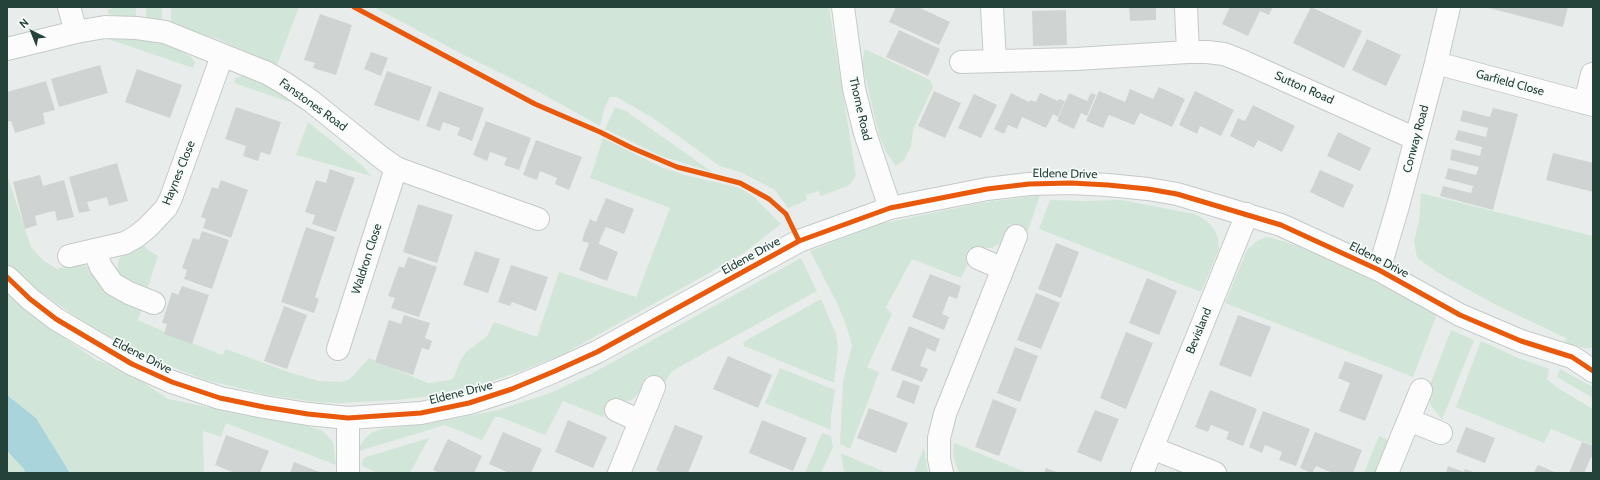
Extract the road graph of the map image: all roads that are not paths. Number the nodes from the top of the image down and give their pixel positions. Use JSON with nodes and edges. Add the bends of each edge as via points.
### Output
{"nodes":[{"id":1,"x":69,"y":7,"type":"edge"},
{"id":2,"x":843,"y":7,"type":"edge"},
{"id":3,"x":992,"y":7,"type":"edge"},
{"id":4,"x":1186,"y":7,"type":"edge"},
{"id":5,"x":1449,"y":7,"type":"edge"},
{"id":6,"x":76,"y":32,"type":"junction"},
{"id":7,"x":7,"y":49,"type":"edge"},
{"id":8,"x":1188,"y":52,"type":"junction"},
{"id":9,"x":222,"y":56,"type":"junction"},
{"id":10,"x":995,"y":61,"type":"junction"},
{"id":11,"x":961,"y":62,"type":"dead end"},
{"id":12,"x":1436,"y":64,"type":"junction"},
{"id":13,"x":1592,"y":74,"type":"dead end"},
{"id":14,"x":1589,"y":104,"type":"edge"},
{"id":15,"x":1416,"y":138,"type":"junction"},
{"id":16,"x":396,"y":168,"type":"junction"},
{"id":17,"x":890,"y":208,"type":"junction"},
{"id":18,"x":1247,"y":214,"type":"junction"},
{"id":19,"x":538,"y":219,"type":"dead end"},
{"id":20,"x":1016,"y":236,"type":"dead end"},
{"id":21,"x":94,"y":250,"type":"junction"},
{"id":22,"x":69,"y":256,"type":"dead end"},
{"id":23,"x":978,"y":258,"type":"dead end"},
{"id":24,"x":1003,"y":269,"type":"junction"},
{"id":25,"x":1379,"y":270,"type":"junction"},
{"id":26,"x":7,"y":277,"type":"edge"},
{"id":27,"x":154,"y":303,"type":"dead end"},
{"id":28,"x":338,"y":349,"type":"dead end"},
{"id":29,"x":1582,"y":357,"type":"edge"},
{"id":30,"x":1593,"y":371,"type":"edge"},
{"id":31,"x":654,"y":387,"type":"dead end"},
{"id":32,"x":1421,"y":390,"type":"dead end"},
{"id":33,"x":616,"y":410,"type":"dead end"},
{"id":34,"x":348,"y":418,"type":"junction"},
{"id":35,"x":1409,"y":420,"type":"junction"},
{"id":36,"x":640,"y":421,"type":"junction"},
{"id":37,"x":1441,"y":433,"type":"dead end"},
{"id":38,"x":1152,"y":448,"type":"junction"},
{"id":39,"x":348,"y":473,"type":"edge"},
{"id":40,"x":619,"y":473,"type":"edge"},
{"id":41,"x":942,"y":473,"type":"edge"},
{"id":42,"x":1142,"y":473,"type":"edge"},
{"id":43,"x":1216,"y":473,"type":"edge"},
{"id":44,"x":1388,"y":473,"type":"edge"}],
"edges":[{"from":1,"to":6,"type":"street"},
{"from":2,"to":17,"type":"street","name":"Thorne Road","via":[[854,89],[865,133]]},
{"from":3,"to":10,"type":"street"},
{"from":4,"to":8,"type":"street"},
{"from":5,"to":12,"type":"street","name":"Conway Road"},
{"from":6,"to":7,"type":"street","name":"Fanstones Road"},
{"from":6,"to":9,"type":"street","name":"Fanstones Road","via":[[105,28],[137,28],[165,32]]},
{"from":8,"to":10,"type":"street","name":"Sutton Road"},
{"from":8,"to":15,"type":"street","name":"Sutton Road","via":[[1224,54]]},
{"from":9,"to":16,"type":"street","name":"Fanstones Road","via":[[266,73],[286,84]]},
{"from":9,"to":21,"type":"street","name":"Haynes Close","via":[[172,198],[166,208],[148,227],[125,243]]},
{"from":10,"to":11,"type":"street","name":"Sutton Road"},
{"from":12,"to":14,"type":"street","name":"Garfield Close"},
{"from":12,"to":15,"type":"street","name":"Conway Road"},
{"from":13,"to":14,"type":"street","name":"Garfield Close"},
{"from":15,"to":25,"type":"street","name":"Conway Road"},
{"from":16,"to":19,"type":"street","name":"Fanstones Road"},
{"from":16,"to":28,"type":"street","name":"Waldron Close"},
{"from":17,"to":18,"type":"street","name":"Eldene Drive","via":[[986,189],[1071,183],[1142,188],[1178,194]]},
{"from":17,"to":34,"type":"street","name":"Eldene Drive","via":[[799,241],[597,352],[512,389],[469,403],[421,413]]},
{"from":18,"to":25,"type":"street","name":"Eldene Drive","via":[[1281,225]]},
{"from":18,"to":38,"type":"street","name":"Bevisland"},
{"from":20,"to":24,"type":"street"},
{"from":21,"to":22,"type":"street","name":"Haynes Close"},
{"from":21,"to":27,"type":"street","via":[[100,267],[113,284]]},
{"from":23,"to":24,"type":"street"},
{"from":24,"to":41,"type":"street","via":[[945,414],[939,438]]},
{"from":25,"to":29,"type":"street","name":"Eldene Drive","via":[[1466,317],[1521,341]]},
{"from":26,"to":34,"type":"street","name":"Eldene Drive","via":[[56,319],[132,364],[172,382],[220,398],[264,408]]},
{"from":29,"to":30,"type":"street","name":"Eldene Drive"},
{"from":31,"to":36,"type":"street"},
{"from":32,"to":35,"type":"street"},
{"from":33,"to":36,"type":"street"},
{"from":34,"to":39,"type":"street"},
{"from":35,"to":37,"type":"street"},
{"from":35,"to":44,"type":"street"},
{"from":36,"to":40,"type":"street"},
{"from":38,"to":42,"type":"street","name":"Bevisland"},
{"from":38,"to":43,"type":"street"}]}
